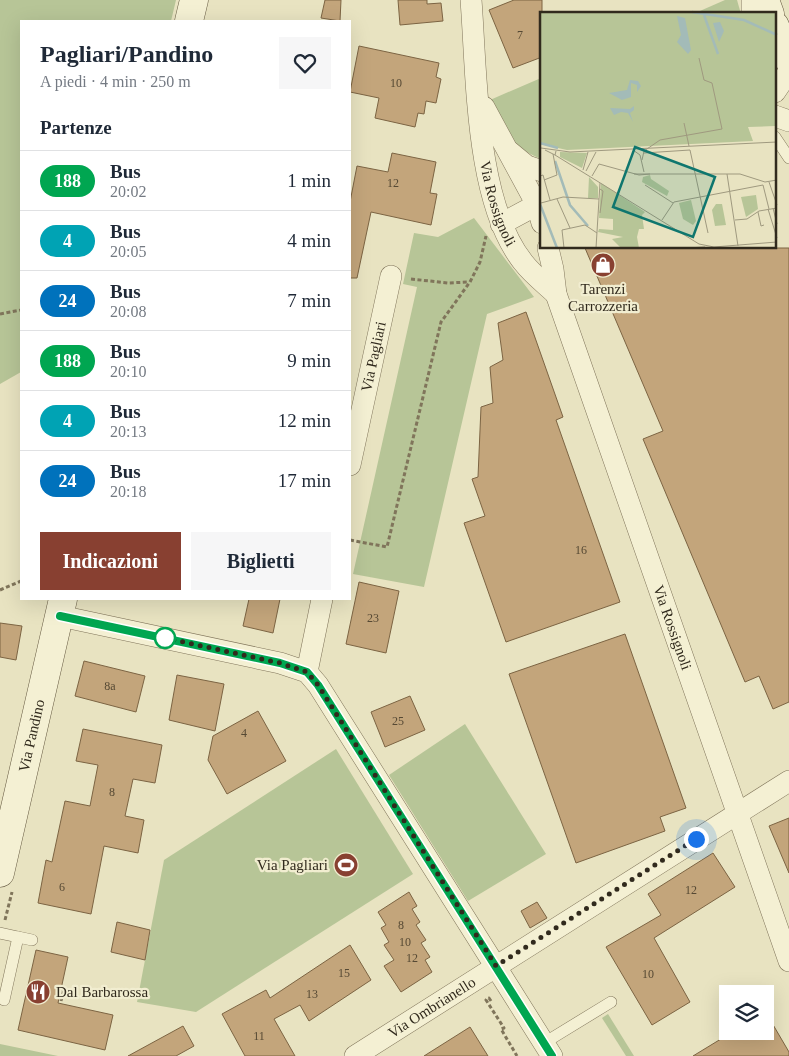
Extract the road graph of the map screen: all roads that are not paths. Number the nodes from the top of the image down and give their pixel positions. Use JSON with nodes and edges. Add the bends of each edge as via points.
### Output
{"nodes":[{"id":1,"x":194,"y":0,"type":"edge"},
{"id":2,"x":471,"y":0,"type":"edge"},
{"id":3,"x":764,"y":0,"type":"edge"},
{"id":4,"x":769,"y":12,"type":"edge"},
{"id":5,"x":189,"y":20,"type":"edge"},
{"id":6,"x":776,"y":28,"type":"edge"},
{"id":7,"x":789,"y":60,"type":"edge"},
{"id":8,"x":776,"y":64,"type":"edge"},
{"id":9,"x":789,"y":66,"type":"edge"},
{"id":10,"x":789,"y":71,"type":"edge"},
{"id":11,"x":776,"y":90,"type":"edge"},
{"id":12,"x":478,"y":96,"type":"junction"},
{"id":13,"x":776,"y":116,"type":"edge"},
{"id":14,"x":789,"y":121,"type":"edge"},
{"id":15,"x":776,"y":138,"type":"edge"},
{"id":16,"x":505,"y":149,"type":"junction"},
{"id":17,"x":789,"y":158,"type":"edge"},
{"id":18,"x":540,"y":170,"type":"edge"},
{"id":19,"x":540,"y":210,"type":"edge"},
{"id":20,"x":501,"y":224,"type":"junction"},
{"id":21,"x":548,"y":249,"type":"edge"},
{"id":22,"x":391,"y":276,"type":"road end"},
{"id":23,"x":556,"y":294,"type":"junction"},
{"id":24,"x":351,"y":460,"type":"edge"},
{"id":25,"x":322,"y":600,"type":"edge"},
{"id":26,"x":61,"y":607,"type":"edge"},
{"id":27,"x":307,"y":672,"type":"junction"},
{"id":28,"x":789,"y":781,"type":"edge"},
{"id":29,"x":737,"y":814,"type":"junction"},
{"id":30,"x":0,"y":873,"type":"edge"},
{"id":31,"x":0,"y":933,"type":"edge"},
{"id":32,"x":18,"y":937,"type":"junction"},
{"id":33,"x":32,"y":940,"type":"dead end"},
{"id":34,"x":789,"y":961,"type":"edge"},
{"id":35,"x":496,"y":966,"type":"junction"},
{"id":36,"x":4,"y":1000,"type":"dead end"},
{"id":37,"x":611,"y":1002,"type":"dead end"},
{"id":38,"x":548,"y":1050,"type":"edge"},
{"id":39,"x":355,"y":1056,"type":"edge"}],
"edges":[{"from":1,"to":5,"type":"street"},
{"from":2,"to":12,"type":"street","name":"Via Rossignoli"},
{"from":3,"to":4,"type":"street"},
{"from":6,"to":7,"type":"street"},
{"from":8,"to":9,"type":"street"},
{"from":10,"to":11,"type":"street"},
{"from":12,"to":16,"type":"street","name":"Via Rossignoli"},
{"from":12,"to":20,"type":"street","name":"Via Rossignoli","via":[[486,166]]},
{"from":13,"to":14,"type":"street"},
{"from":15,"to":17,"type":"lane"},
{"from":16,"to":18,"type":"street","name":"Via Rossignoli","via":[[527,166]]},
{"from":16,"to":19,"type":"street","name":"Via Rossignoli"},
{"from":19,"to":20,"type":"street"},
{"from":20,"to":23,"type":"street","name":"Via Rossignoli","via":[[523,262]]},
{"from":21,"to":23,"type":"street","name":"Via Rossignoli"},
{"from":22,"to":24,"type":"street","name":"Via Pagliari"},
{"from":23,"to":29,"type":"street","name":"Via Rossignoli"},
{"from":25,"to":27,"type":"street"},
{"from":26,"to":27,"type":"street"},
{"from":26,"to":30,"type":"street","name":"Via Pandino"},
{"from":27,"to":35,"type":"street"},
{"from":28,"to":29,"type":"street","name":"Via Ombrianello"},
{"from":29,"to":34,"type":"street","name":"Via Rossignoli"},
{"from":29,"to":35,"type":"street","name":"Via Ombrianello"},
{"from":31,"to":32,"type":"lane"},
{"from":32,"to":33,"type":"lane"},
{"from":32,"to":36,"type":"lane"},
{"from":35,"to":38,"type":"street"},
{"from":35,"to":39,"type":"street","name":"Via Ombrianello"},
{"from":37,"to":38,"type":"lane"}]}
